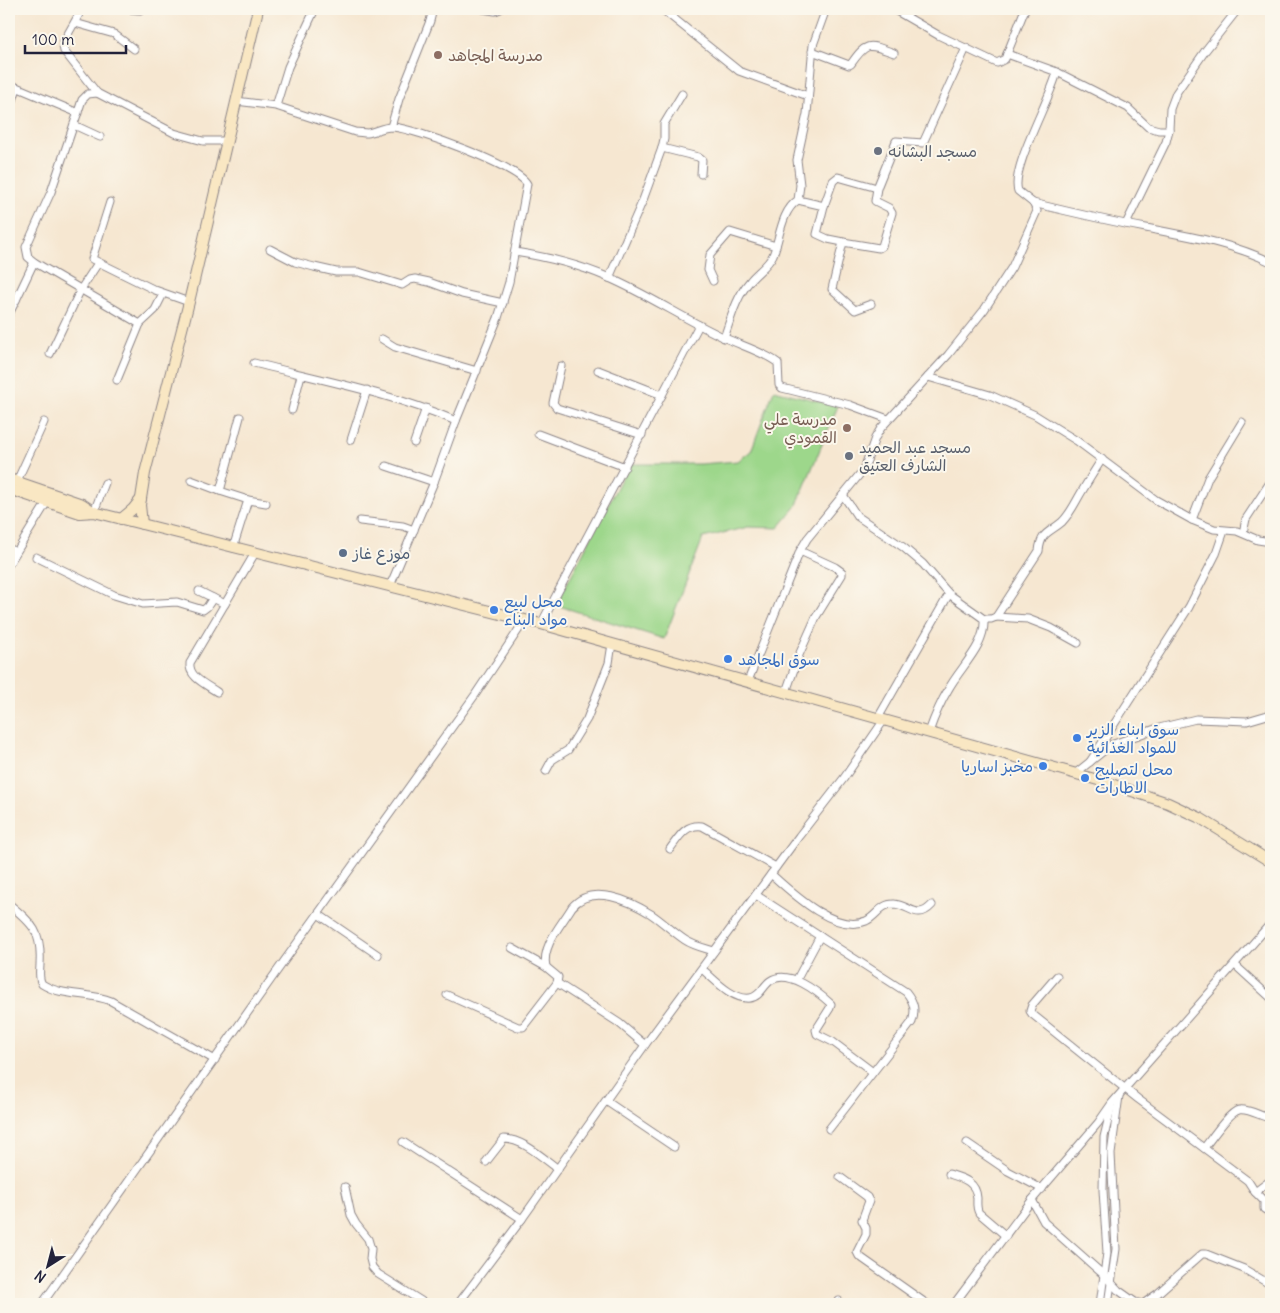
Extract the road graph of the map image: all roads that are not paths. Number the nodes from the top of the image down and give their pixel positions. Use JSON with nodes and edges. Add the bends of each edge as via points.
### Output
{"nodes":[{"id":1,"x":82,"y":9,"type":"edge"},
{"id":2,"x":126,"y":9,"type":"edge"},
{"id":3,"x":258,"y":9,"type":"edge"},
{"id":4,"x":315,"y":9,"type":"edge"},
{"id":5,"x":433,"y":9,"type":"edge"},
{"id":6,"x":483,"y":9,"type":"edge"},
{"id":7,"x":500,"y":9,"type":"edge"},
{"id":8,"x":662,"y":9,"type":"edge"},
{"id":9,"x":826,"y":9,"type":"edge"},
{"id":10,"x":893,"y":9,"type":"edge"},
{"id":11,"x":1025,"y":9,"type":"edge"},
{"id":12,"x":1238,"y":9,"type":"edge"},
{"id":13,"x":140,"y":10,"type":"dead end"},
{"id":14,"x":75,"y":23,"type":"junction"},
{"id":15,"x":966,"y":48,"type":"junction"},
{"id":16,"x":134,"y":49,"type":"dead end"},
{"id":17,"x":812,"y":51,"type":"junction"},
{"id":18,"x":894,"y":53,"type":"dead end"},
{"id":19,"x":1007,"y":54,"type":"junction"},
{"id":20,"x":1057,"y":72,"type":"junction"},
{"id":21,"x":9,"y":84,"type":"edge"},
{"id":22,"x":17,"y":88,"type":"junction"},
{"id":23,"x":96,"y":93,"type":"junction"},
{"id":24,"x":682,"y":94,"type":"dead end"},
{"id":25,"x":808,"y":96,"type":"junction"},
{"id":26,"x":236,"y":101,"type":"junction"},
{"id":27,"x":276,"y":106,"type":"junction"},
{"id":28,"x":9,"y":112,"type":"edge"},
{"id":29,"x":78,"y":113,"type":"junction"},
{"id":30,"x":74,"y":125,"type":"junction"},
{"id":31,"x":391,"y":127,"type":"junction"},
{"id":32,"x":1169,"y":130,"type":"junction"},
{"id":33,"x":100,"y":137,"type":"dead end"},
{"id":34,"x":226,"y":141,"type":"junction"},
{"id":35,"x":662,"y":148,"type":"junction"},
{"id":36,"x":701,"y":174,"type":"dead end"},
{"id":37,"x":877,"y":188,"type":"junction"},
{"id":38,"x":798,"y":200,"type":"junction"},
{"id":39,"x":110,"y":202,"type":"dead end"},
{"id":40,"x":1033,"y":203,"type":"junction"},
{"id":41,"x":824,"y":206,"type":"junction"},
{"id":42,"x":1126,"y":224,"type":"junction"},
{"id":43,"x":843,"y":242,"type":"junction"},
{"id":44,"x":776,"y":246,"type":"junction"},
{"id":45,"x":270,"y":249,"type":"dead end"},
{"id":46,"x":515,"y":252,"type":"junction"},
{"id":47,"x":34,"y":262,"type":"junction"},
{"id":48,"x":1271,"y":262,"type":"edge"},
{"id":49,"x":98,"y":263,"type":"junction"},
{"id":50,"x":609,"y":278,"type":"junction"},
{"id":51,"x":713,"y":282,"type":"dead end"},
{"id":52,"x":81,"y":289,"type":"junction"},
{"id":53,"x":163,"y":294,"type":"junction"},
{"id":54,"x":9,"y":295,"type":"edge"},
{"id":55,"x":16,"y":300,"type":"junction"},
{"id":56,"x":189,"y":302,"type":"junction"},
{"id":57,"x":503,"y":303,"type":"junction"},
{"id":58,"x":871,"y":304,"type":"dead end"},
{"id":59,"x":9,"y":314,"type":"edge"},
{"id":60,"x":140,"y":324,"type":"junction"},
{"id":61,"x":699,"y":325,"type":"junction"},
{"id":62,"x":724,"y":338,"type":"junction"},
{"id":63,"x":382,"y":340,"type":"dead end"},
{"id":64,"x":50,"y":354,"type":"dead end"},
{"id":65,"x":254,"y":363,"type":"dead end"},
{"id":66,"x":561,"y":366,"type":"dead end"},
{"id":67,"x":598,"y":370,"type":"dead end"},
{"id":68,"x":477,"y":371,"type":"junction"},
{"id":69,"x":301,"y":375,"type":"junction"},
{"id":70,"x":928,"y":377,"type":"junction"},
{"id":71,"x":117,"y":380,"type":"dead end"},
{"id":72,"x":367,"y":390,"type":"junction"},
{"id":73,"x":662,"y":395,"type":"junction"},
{"id":74,"x":426,"y":408,"type":"junction"},
{"id":75,"x":292,"y":410,"type":"dead end"},
{"id":76,"x":240,"y":417,"type":"dead end"},
{"id":77,"x":888,"y":419,"type":"junction"},
{"id":78,"x":456,"y":421,"type":"junction"},
{"id":79,"x":44,"y":422,"type":"dead end"},
{"id":80,"x":1242,"y":422,"type":"dead end"},
{"id":81,"x":538,"y":434,"type":"dead end"},
{"id":82,"x":642,"y":434,"type":"junction"},
{"id":83,"x":351,"y":440,"type":"dead end"},
{"id":84,"x":414,"y":443,"type":"dead end"},
{"id":85,"x":1102,"y":459,"type":"junction"},
{"id":86,"x":386,"y":466,"type":"dead end"},
{"id":87,"x":625,"y":467,"type":"junction"},
{"id":88,"x":191,"y":480,"type":"dead end"},
{"id":89,"x":1271,"y":481,"type":"edge"},
{"id":90,"x":434,"y":482,"type":"junction"},
{"id":91,"x":11,"y":483,"type":"edge"},
{"id":92,"x":105,"y":483,"type":"dead end"},
{"id":93,"x":220,"y":491,"type":"junction"},
{"id":94,"x":843,"y":495,"type":"junction"},
{"id":95,"x":140,"y":499,"type":"junction"},
{"id":96,"x":248,"y":500,"type":"junction"},
{"id":97,"x":47,"y":502,"type":"junction"},
{"id":98,"x":266,"y":503,"type":"dead end"},
{"id":99,"x":94,"y":512,"type":"junction"},
{"id":100,"x":121,"y":519,"type":"junction"},
{"id":101,"x":1192,"y":520,"type":"junction"},
{"id":102,"x":360,"y":521,"type":"dead end"},
{"id":103,"x":142,"y":524,"type":"junction"},
{"id":104,"x":414,"y":530,"type":"junction"},
{"id":105,"x":1224,"y":531,"type":"junction"},
{"id":106,"x":1243,"y":532,"type":"junction"},
{"id":107,"x":1271,"y":542,"type":"edge"},
{"id":108,"x":233,"y":548,"type":"junction"},
{"id":109,"x":12,"y":550,"type":"edge"},
{"id":110,"x":800,"y":551,"type":"junction"},
{"id":111,"x":255,"y":554,"type":"junction"},
{"id":112,"x":36,"y":557,"type":"dead end"},
{"id":113,"x":9,"y":564,"type":"edge"},
{"id":114,"x":390,"y":586,"type":"junction"},
{"id":115,"x":199,"y":591,"type":"dead end"},
{"id":116,"x":949,"y":594,"type":"junction"},
{"id":117,"x":213,"y":598,"type":"junction"},
{"id":118,"x":225,"y":604,"type":"junction"},
{"id":119,"x":996,"y":617,"type":"junction"},
{"id":120,"x":984,"y":619,"type":"junction"},
{"id":121,"x":525,"y":620,"type":"junction"},
{"id":122,"x":541,"y":624,"type":"junction"},
{"id":123,"x":1078,"y":643,"type":"dead end"},
{"id":124,"x":612,"y":644,"type":"junction"},
{"id":125,"x":748,"y":681,"type":"junction"},
{"id":126,"x":217,"y":692,"type":"dead end"},
{"id":127,"x":786,"y":692,"type":"junction"},
{"id":128,"x":1271,"y":714,"type":"edge"},
{"id":129,"x":881,"y":719,"type":"junction"},
{"id":130,"x":928,"y":732,"type":"junction"},
{"id":131,"x":1090,"y":762,"type":"junction"},
{"id":132,"x":546,"y":771,"type":"dead end"},
{"id":133,"x":1076,"y":774,"type":"junction"},
{"id":134,"x":670,"y":849,"type":"dead end"},
{"id":135,"x":1271,"y":862,"type":"edge"},
{"id":136,"x":776,"y":867,"type":"junction"},
{"id":137,"x":771,"y":874,"type":"junction"},
{"id":138,"x":756,"y":895,"type":"junction"},
{"id":139,"x":9,"y":904,"type":"edge"},
{"id":140,"x":932,"y":905,"type":"dead end"},
{"id":141,"x":318,"y":914,"type":"junction"},
{"id":142,"x":1271,"y":923,"type":"edge"},
{"id":143,"x":820,"y":936,"type":"junction"},
{"id":144,"x":512,"y":948,"type":"dead end"},
{"id":145,"x":714,"y":951,"type":"junction"},
{"id":146,"x":378,"y":955,"type":"dead end"},
{"id":147,"x":1235,"y":965,"type":"junction"},
{"id":148,"x":546,"y":967,"type":"junction"},
{"id":149,"x":702,"y":969,"type":"junction"},
{"id":150,"x":1057,"y":976,"type":"dead end"},
{"id":151,"x":797,"y":979,"type":"junction"},
{"id":152,"x":558,"y":983,"type":"junction"},
{"id":153,"x":447,"y":994,"type":"dead end"},
{"id":154,"x":1271,"y":998,"type":"edge"},
{"id":155,"x":645,"y":1045,"type":"junction"},
{"id":156,"x":215,"y":1060,"type":"junction"},
{"id":157,"x":873,"y":1072,"type":"junction"},
{"id":158,"x":1125,"y":1088,"type":"junction"},
{"id":159,"x":1119,"y":1095,"type":"junction"},
{"id":160,"x":606,"y":1100,"type":"junction"},
{"id":161,"x":1112,"y":1103,"type":"junction"},
{"id":162,"x":1271,"y":1115,"type":"edge"},
{"id":163,"x":829,"y":1129,"type":"dead end"},
{"id":164,"x":403,"y":1142,"type":"dead end"},
{"id":165,"x":967,"y":1143,"type":"dead end"},
{"id":166,"x":674,"y":1147,"type":"dead end"},
{"id":167,"x":1204,"y":1148,"type":"junction"},
{"id":168,"x":486,"y":1162,"type":"dead end"},
{"id":169,"x":558,"y":1169,"type":"junction"},
{"id":170,"x":949,"y":1174,"type":"dead end"},
{"id":171,"x":840,"y":1177,"type":"dead end"},
{"id":172,"x":1271,"y":1180,"type":"edge"},
{"id":173,"x":345,"y":1187,"type":"dead end"},
{"id":174,"x":1042,"y":1189,"type":"junction"},
{"id":175,"x":1255,"y":1192,"type":"junction"},
{"id":176,"x":1032,"y":1200,"type":"junction"},
{"id":177,"x":1271,"y":1213,"type":"edge"},
{"id":178,"x":522,"y":1219,"type":"junction"},
{"id":179,"x":1006,"y":1236,"type":"junction"},
{"id":180,"x":1105,"y":1276,"type":"junction"},
{"id":181,"x":1112,"y":1283,"type":"junction"},
{"id":182,"x":1271,"y":1285,"type":"edge"},
{"id":183,"x":42,"y":1304,"type":"edge"},
{"id":184,"x":426,"y":1304,"type":"edge"},
{"id":185,"x":458,"y":1304,"type":"edge"},
{"id":186,"x":927,"y":1304,"type":"edge"},
{"id":187,"x":954,"y":1304,"type":"edge"},
{"id":188,"x":1100,"y":1304,"type":"edge"},
{"id":189,"x":1108,"y":1304,"type":"edge"}],
"edges":[{"from":1,"to":14,"type":"street"},
{"from":2,"to":13,"type":"street"},
{"from":3,"to":26,"type":"main road"},
{"from":4,"to":27,"type":"street","via":[[288,66]]},
{"from":5,"to":31,"type":"street"},
{"from":6,"to":7,"type":"street"},
{"from":8,"to":25,"type":"street","via":[[739,71]]},
{"from":9,"to":17,"type":"street"},
{"from":10,"to":15,"type":"street"},
{"from":11,"to":19,"type":"street"},
{"from":12,"to":32,"type":"street","via":[[1176,94],[1170,109]]},
{"from":14,"to":16,"type":"street","via":[[114,34]]},
{"from":14,"to":23,"type":"street","via":[[63,49]]},
{"from":15,"to":19,"type":"street","via":[[997,63],[1003,61]]},
{"from":15,"to":37,"type":"street","via":[[922,143],[896,141]]},
{"from":17,"to":18,"type":"street","via":[[848,65],[867,47]]},
{"from":17,"to":25,"type":"street"},
{"from":19,"to":20,"type":"street"},
{"from":20,"to":32,"type":"street","via":[[1128,108],[1148,127]]},
{"from":20,"to":40,"type":"street","via":[[1016,183],[1020,194]]},
{"from":21,"to":22,"type":"street"},
{"from":22,"to":28,"type":"street"},
{"from":22,"to":29,"type":"street"},
{"from":23,"to":29,"type":"street","via":[[84,98]]},
{"from":23,"to":34,"type":"street","via":[[174,133],[203,141]]},
{"from":24,"to":35,"type":"street","via":[[664,124]]},
{"from":25,"to":38,"type":"street","via":[[797,157]]},
{"from":26,"to":27,"type":"street"},
{"from":26,"to":34,"type":"main road"},
{"from":27,"to":31,"type":"street","via":[[355,132]]},
{"from":29,"to":30,"type":"street"},
{"from":30,"to":33,"type":"street"},
{"from":30,"to":47,"type":"street","via":[[51,192],[26,247]]},
{"from":31,"to":46,"type":"street","via":[[440,138],[524,179],[527,186]]},
{"from":32,"to":42,"type":"street"},
{"from":34,"to":56,"type":"main road"},
{"from":35,"to":36,"type":"street","via":[[698,157],[702,160]]},
{"from":35,"to":50,"type":"street"},
{"from":37,"to":41,"type":"street","via":[[836,177]]},
{"from":37,"to":43,"type":"street","via":[[875,201],[892,212],[882,246]]},
{"from":38,"to":41,"type":"street"},
{"from":38,"to":44,"type":"street","via":[[787,213]]},
{"from":39,"to":49,"type":"street","via":[[93,250],[92,259]]},
{"from":40,"to":42,"type":"street"},
{"from":40,"to":70,"type":"street","via":[[1036,214],[1000,286],[967,333]]},
{"from":41,"to":43,"type":"street","via":[[817,234]]},
{"from":42,"to":48,"type":"street","via":[[1224,243]]},
{"from":43,"to":58,"type":"street","via":[[832,289],[855,310]]},
{"from":44,"to":51,"type":"street","via":[[730,232],[710,255],[708,270]]},
{"from":44,"to":62,"type":"street","via":[[769,262],[740,295]]},
{"from":45,"to":57,"type":"street","via":[[295,262],[326,270],[359,272],[402,285],[416,279]]},
{"from":46,"to":50,"type":"street","via":[[548,257]]},
{"from":46,"to":57,"type":"street"},
{"from":47,"to":52,"type":"street"},
{"from":47,"to":55,"type":"street"},
{"from":49,"to":52,"type":"street"},
{"from":49,"to":53,"type":"street"},
{"from":50,"to":61,"type":"street"},
{"from":52,"to":60,"type":"street"},
{"from":52,"to":64,"type":"street"},
{"from":53,"to":56,"type":"street"},
{"from":53,"to":60,"type":"street","via":[[155,310]]},
{"from":54,"to":55,"type":"street"},
{"from":55,"to":59,"type":"street"},
{"from":56,"to":95,"type":"main road"},
{"from":57,"to":68,"type":"street"},
{"from":60,"to":71,"type":"street"},
{"from":61,"to":62,"type":"street"},
{"from":61,"to":73,"type":"street"},
{"from":62,"to":77,"type":"street","via":[[777,362],[782,388],[850,405]]},
{"from":63,"to":68,"type":"street"},
{"from":65,"to":69,"type":"street"},
{"from":66,"to":82,"type":"street","via":[[553,404],[557,408]]},
{"from":67,"to":73,"type":"street"},
{"from":68,"to":78,"type":"street"},
{"from":69,"to":72,"type":"street"},
{"from":69,"to":75,"type":"street"},
{"from":70,"to":77,"type":"street"},
{"from":70,"to":85,"type":"street","via":[[990,395],[1021,408]]},
{"from":72,"to":74,"type":"street"},
{"from":72,"to":83,"type":"street"},
{"from":73,"to":82,"type":"street"},
{"from":74,"to":78,"type":"street"},
{"from":74,"to":84,"type":"street"},
{"from":76,"to":93,"type":"street"},
{"from":77,"to":94,"type":"street","via":[[875,438],[864,469]]},
{"from":78,"to":90,"type":"street"},
{"from":79,"to":91,"type":"street"},
{"from":80,"to":101,"type":"street","via":[[1208,478]]},
{"from":81,"to":87,"type":"street"},
{"from":82,"to":87,"type":"street"},
{"from":85,"to":101,"type":"street","via":[[1156,500]]},
{"from":85,"to":119,"type":"street","via":[[1074,507],[1062,522],[1043,536],[1039,551]]},
{"from":86,"to":90,"type":"street"},
{"from":87,"to":122,"type":"street"},
{"from":88,"to":93,"type":"street"},
{"from":89,"to":106,"type":"street","via":[[1246,519]]},
{"from":90,"to":104,"type":"street"},
{"from":91,"to":97,"type":"main road"},
{"from":91,"to":99,"type":"main road","via":[[82,504]]},
{"from":92,"to":99,"type":"street"},
{"from":93,"to":96,"type":"street"},
{"from":94,"to":110,"type":"street"},
{"from":94,"to":116,"type":"street","via":[[856,516],[903,547]]},
{"from":95,"to":100,"type":"main road"},
{"from":95,"to":103,"type":"main road"},
{"from":96,"to":98,"type":"street"},
{"from":96,"to":108,"type":"street"},
{"from":97,"to":99,"type":"main road","via":[[80,513]]},
{"from":97,"to":109,"type":"street"},
{"from":99,"to":100,"type":"main road"},
{"from":100,"to":103,"type":"main road"},
{"from":101,"to":105,"type":"street"},
{"from":102,"to":104,"type":"street"},
{"from":103,"to":108,"type":"main road"},
{"from":104,"to":114,"type":"street"},
{"from":105,"to":106,"type":"street"},
{"from":105,"to":131,"type":"street","via":[[1189,607]]},
{"from":106,"to":107,"type":"street"},
{"from":108,"to":111,"type":"main road"},
{"from":109,"to":113,"type":"street"},
{"from":110,"to":125,"type":"street"},
{"from":110,"to":127,"type":"street","via":[[834,567],[842,575],[816,617],[798,655]]},
{"from":111,"to":114,"type":"main road"},
{"from":111,"to":118,"type":"street"},
{"from":112,"to":117,"type":"street","via":[[114,595],[143,604],[177,602],[203,610]]},
{"from":114,"to":121,"type":"main road"},
{"from":115,"to":117,"type":"street"},
{"from":116,"to":120,"type":"street"},
{"from":116,"to":129,"type":"street"},
{"from":117,"to":118,"type":"street"},
{"from":118,"to":126,"type":"street","via":[[190,666],[193,674]]},
{"from":119,"to":120,"type":"street"},
{"from":119,"to":123,"type":"street","via":[[1028,619]]},
{"from":120,"to":130,"type":"street","via":[[980,640],[948,688]]},
{"from":121,"to":122,"type":"main road"},
{"from":121,"to":141,"type":"street","via":[[476,695]]},
{"from":122,"to":124,"type":"main road"},
{"from":124,"to":125,"type":"main road"},
{"from":124,"to":132,"type":"street","via":[[609,663],[586,718],[568,750],[552,760]]},
{"from":125,"to":127,"type":"main road"},
{"from":127,"to":129,"type":"main road"},
{"from":128,"to":131,"type":"street","via":[[1248,721],[1196,719],[1155,729],[1111,745]]},
{"from":129,"to":130,"type":"main road"},
{"from":129,"to":136,"type":"street","via":[[844,778]]},
{"from":130,"to":133,"type":"main road"},
{"from":131,"to":133,"type":"street"},
{"from":133,"to":135,"type":"main road","via":[[1130,789],[1182,809]]},
{"from":134,"to":136,"type":"street","via":[[685,830],[691,826],[702,826]]},
{"from":136,"to":137,"type":"street"},
{"from":137,"to":138,"type":"street"},
{"from":137,"to":140,"type":"street","via":[[825,916],[844,923],[866,921],[881,908],[892,904],[922,913]]},
{"from":138,"to":143,"type":"street"},
{"from":138,"to":145,"type":"street"},
{"from":139,"to":156,"type":"street","via":[[26,918],[37,934],[42,984],[58,991],[111,1001]]},
{"from":141,"to":146,"type":"street"},
{"from":141,"to":156,"type":"street"},
{"from":142,"to":147,"type":"street"},
{"from":143,"to":151,"type":"street"},
{"from":143,"to":157,"type":"street","via":[[912,999],[915,1012],[912,1022]]},
{"from":144,"to":148,"type":"street"},
{"from":145,"to":148,"type":"street","via":[[692,944],[639,908],[616,898],[594,896],[584,897],[572,907],[548,946],[544,958]]},
{"from":145,"to":149,"type":"street"},
{"from":147,"to":154,"type":"street"},
{"from":147,"to":158,"type":"street"},
{"from":148,"to":152,"type":"street","via":[[557,976]]},
{"from":149,"to":151,"type":"street","via":[[745,998],[757,995],[772,980]]},
{"from":149,"to":155,"type":"street"},
{"from":150,"to":158,"type":"street","via":[[1030,1011]]},
{"from":151,"to":157,"type":"street","via":[[831,1004],[816,1030],[817,1034]]},
{"from":152,"to":153,"type":"street","via":[[522,1027]]},
{"from":152,"to":155,"type":"street","via":[[601,1010]]},
{"from":155,"to":160,"type":"street"},
{"from":156,"to":183,"type":"street"},
{"from":157,"to":163,"type":"street"},
{"from":158,"to":159,"type":"street"},
{"from":158,"to":167,"type":"street"},
{"from":159,"to":161,"type":"street"},
{"from":159,"to":181,"type":"street","via":[[1111,1154],[1116,1249]]},
{"from":160,"to":166,"type":"street"},
{"from":160,"to":169,"type":"street"},
{"from":161,"to":174,"type":"street"},
{"from":161,"to":180,"type":"street","via":[[1104,1137]]},
{"from":162,"to":167,"type":"street","via":[[1266,1117],[1239,1110]]},
{"from":164,"to":178,"type":"street"},
{"from":165,"to":174,"type":"street"},
{"from":167,"to":175,"type":"street","via":[[1248,1182]]},
{"from":168,"to":169,"type":"street","via":[[504,1139],[509,1139]]},
{"from":169,"to":178,"type":"street"},
{"from":170,"to":179,"type":"street","via":[[969,1181],[975,1188],[979,1213]]},
{"from":171,"to":186,"type":"street","via":[[869,1201],[862,1220],[866,1234],[857,1252],[859,1256]]},
{"from":172,"to":175,"type":"street"},
{"from":173,"to":184,"type":"street","via":[[351,1215],[368,1239],[372,1266],[378,1274]]},
{"from":174,"to":176,"type":"street"},
{"from":175,"to":177,"type":"street","via":[[1264,1201],[1264,1209]]},
{"from":176,"to":179,"type":"street"},
{"from":176,"to":180,"type":"street","via":[[1044,1222]]},
{"from":178,"to":185,"type":"street"},
{"from":179,"to":187,"type":"street"},
{"from":180,"to":181,"type":"street"},
{"from":180,"to":188,"type":"street"},
{"from":181,"to":182,"type":"street","via":[[1131,1300],[1143,1304],[1199,1256],[1206,1254],[1244,1269]]},
{"from":181,"to":189,"type":"street"}]}
